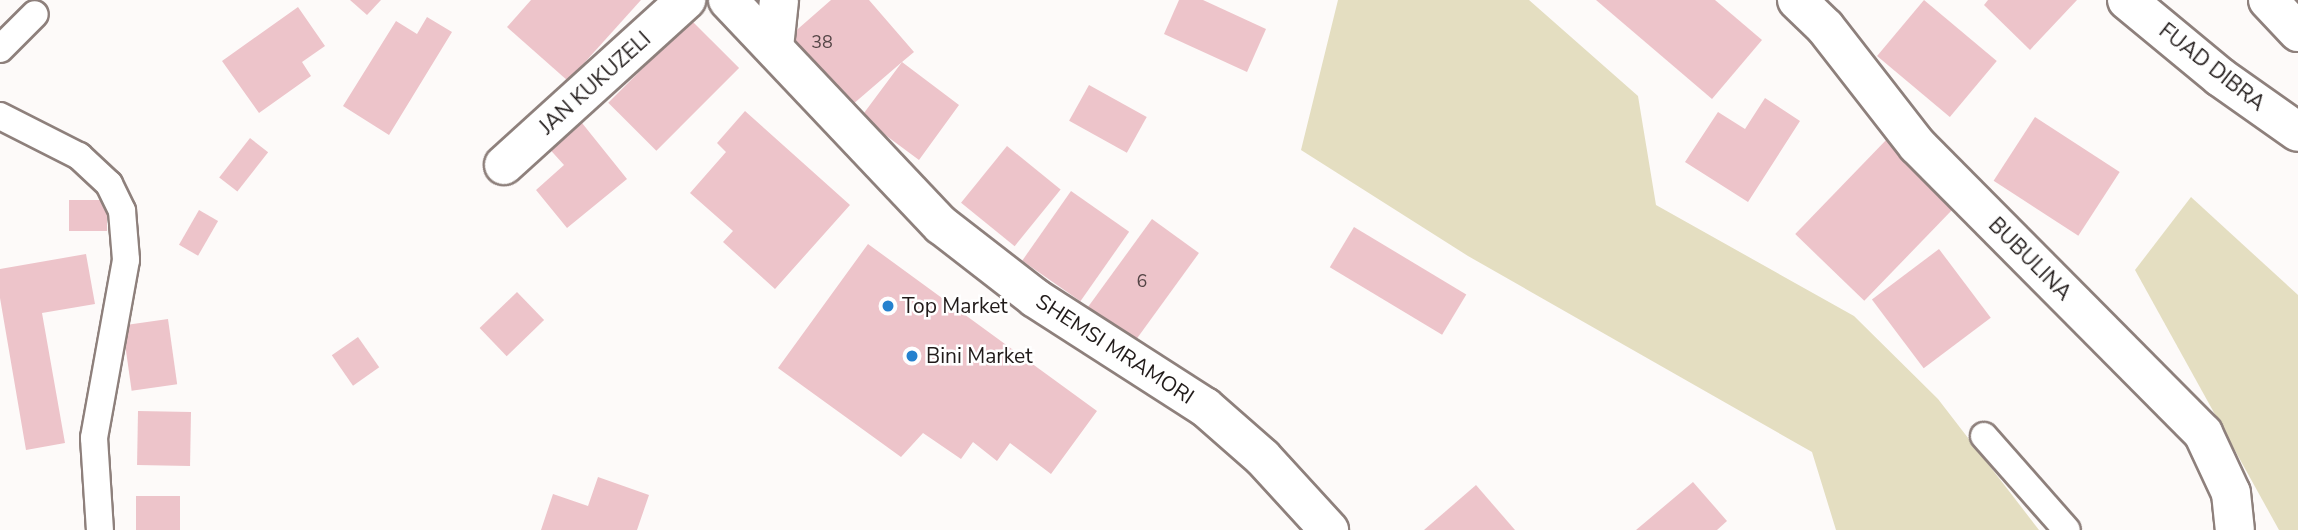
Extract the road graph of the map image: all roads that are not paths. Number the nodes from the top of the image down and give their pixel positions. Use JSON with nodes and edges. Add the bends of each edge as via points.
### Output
{"nodes":[{"id":1,"x":686,"y":0,"type":"edge"},
{"id":2,"x":728,"y":0,"type":"edge"},
{"id":3,"x":779,"y":0,"type":"edge"},
{"id":4,"x":1797,"y":0,"type":"edge"},
{"id":5,"x":2127,"y":0,"type":"edge"},
{"id":6,"x":2268,"y":0,"type":"edge"},
{"id":7,"x":35,"y":14,"type":"dead end"},
{"id":8,"x":2298,"y":32,"type":"edge"},
{"id":9,"x":774,"y":47,"type":"junction"},
{"id":10,"x":0,"y":49,"type":"edge"},
{"id":11,"x":0,"y":116,"type":"edge"},
{"id":12,"x":2298,"y":132,"type":"edge"},
{"id":13,"x":504,"y":165,"type":"dead end"},
{"id":14,"x":1984,"y":436,"type":"dead end"},
{"id":15,"x":1325,"y":528,"type":"edge"},
{"id":16,"x":100,"y":530,"type":"edge"},
{"id":17,"x":2067,"y":530,"type":"edge"},
{"id":18,"x":2235,"y":530,"type":"edge"}],
"edges":[{"from":1,"to":13,"type":"street","name":"JAN KUKUZELI"},
{"from":2,"to":9,"type":"street","name":"SHEMSI MRAMORI"},
{"from":3,"to":9,"type":"street"},
{"from":4,"to":18,"type":"street","name":"BUBULINA","via":[[1825,27],[1917,145],[2203,433],[2231,493]]},
{"from":5,"to":12,"type":"street","name":"FUAD DIBRA","via":[[2220,78]]},
{"from":6,"to":8,"type":"street"},
{"from":7,"to":10,"type":"lane"},
{"from":9,"to":15,"type":"street","name":"SHEMSI MRAMORI","via":[[941,225],[1035,298],[1205,407],[1263,458]]},
{"from":11,"to":16,"type":"lane","via":[[79,156],[109,184],[122,211],[126,260],[94,438]]},
{"from":14,"to":17,"type":"lane"}]}
